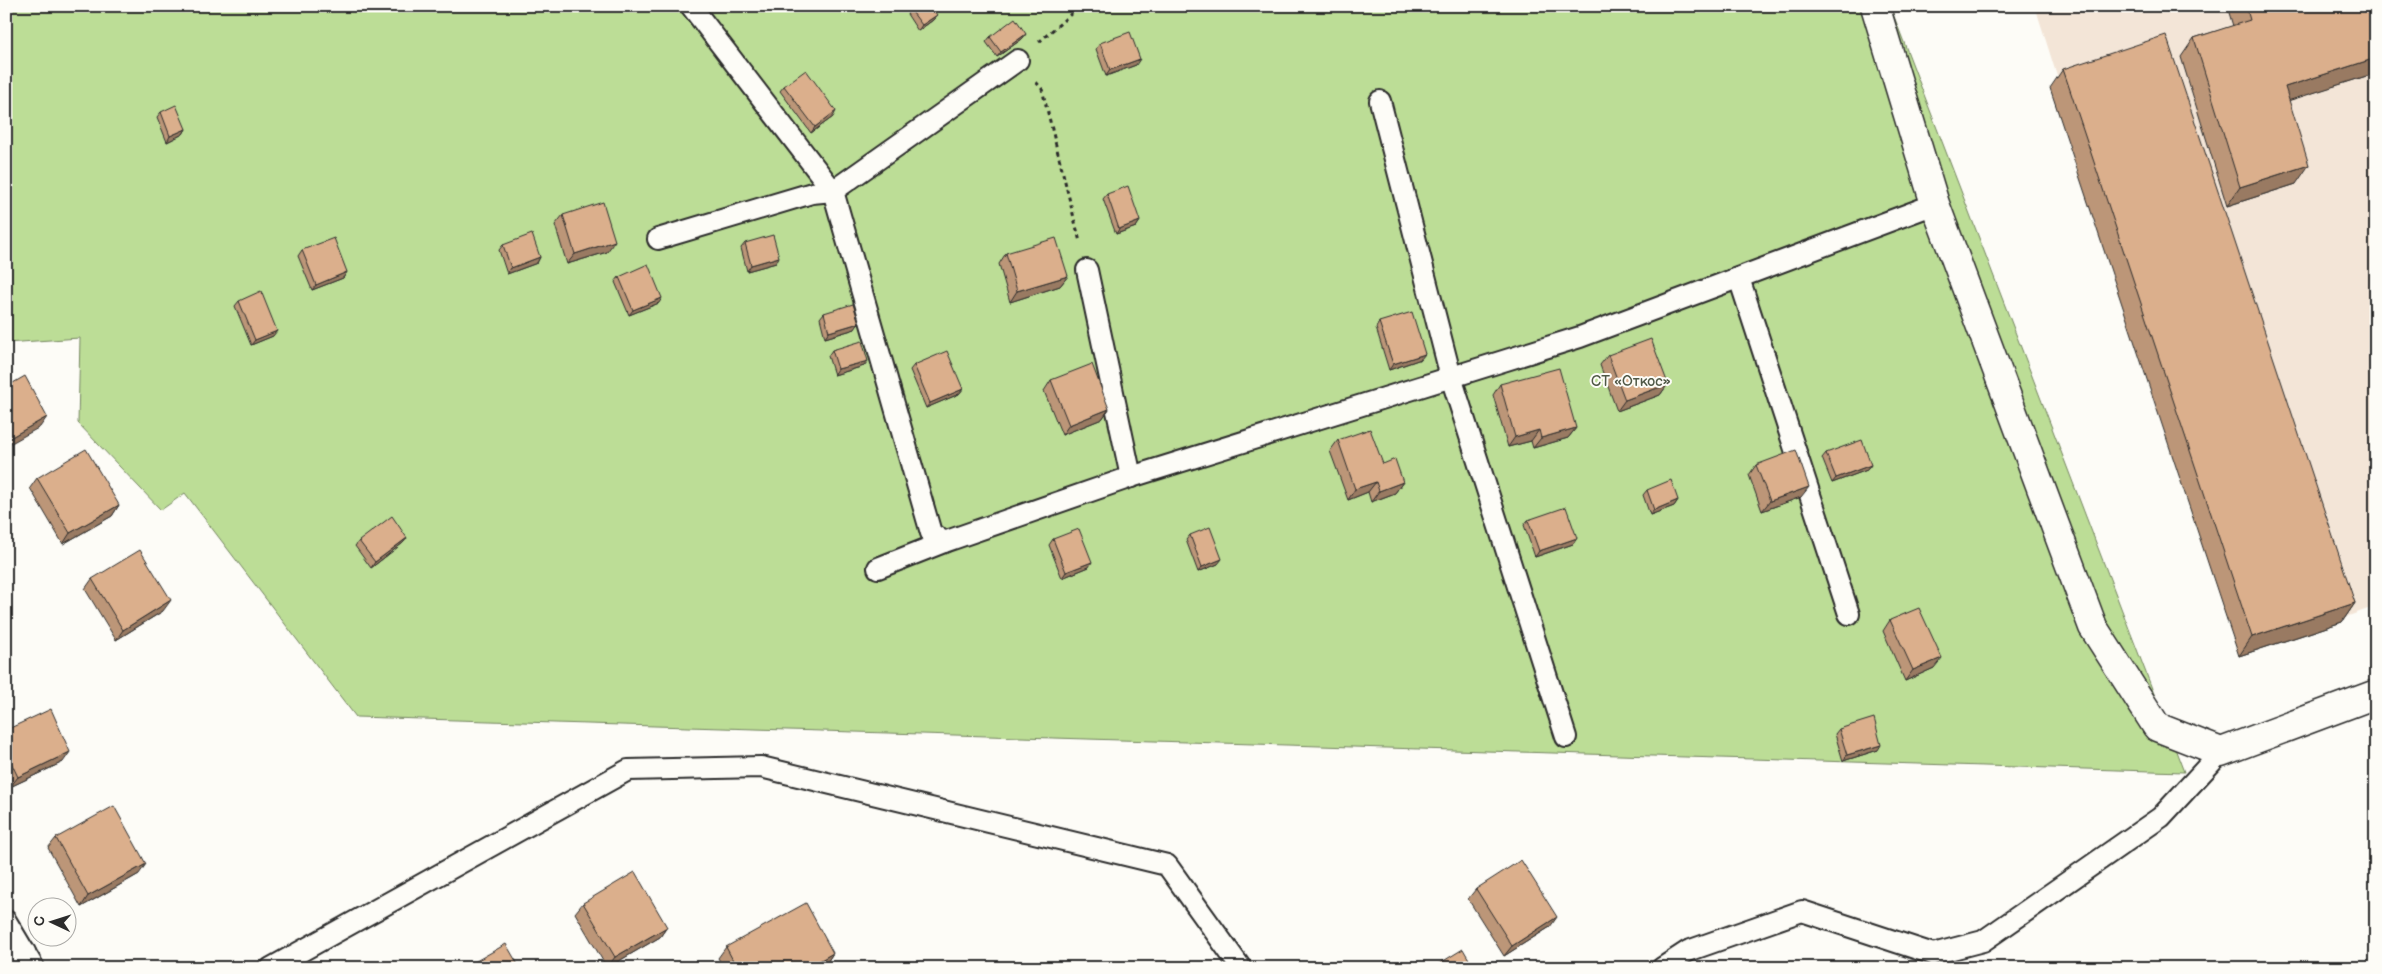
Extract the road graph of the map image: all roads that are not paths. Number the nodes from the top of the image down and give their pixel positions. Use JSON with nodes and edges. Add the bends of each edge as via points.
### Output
{"nodes":[{"id":1,"x":690,"y":6,"type":"edge"},
{"id":2,"x":1875,"y":6,"type":"edge"},
{"id":3,"x":1018,"y":60,"type":"road end"},
{"id":4,"x":1380,"y":101,"type":"dead end"},
{"id":5,"x":834,"y":191,"type":"junction"},
{"id":6,"x":1935,"y":204,"type":"junction"},
{"id":7,"x":658,"y":239,"type":"dead end"},
{"id":8,"x":1087,"y":270,"type":"road end"},
{"id":9,"x":1739,"y":278,"type":"junction"},
{"id":10,"x":1451,"y":377,"type":"junction"},
{"id":11,"x":1131,"y":476,"type":"junction"},
{"id":12,"x":944,"y":542,"type":"junction"},
{"id":13,"x":878,"y":568,"type":"dead end"},
{"id":14,"x":1849,"y":614,"type":"dead end"},
{"id":15,"x":2376,"y":694,"type":"edge"},
{"id":16,"x":1566,"y":737,"type":"dead end"},
{"id":17,"x":2221,"y":752,"type":"junction"},
{"id":18,"x":6,"y":921,"type":"edge"},
{"id":19,"x":29,"y":960,"type":"edge"},
{"id":20,"x":6,"y":965,"type":"edge"},
{"id":21,"x":271,"y":968,"type":"edge"},
{"id":22,"x":1241,"y":968,"type":"edge"},
{"id":23,"x":1662,"y":968,"type":"edge"}],
"edges":[{"from":1,"to":5,"type":"lane"},
{"from":2,"to":6,"type":"street"},
{"from":3,"to":5,"type":"lane"},
{"from":4,"to":10,"type":"lane"},
{"from":5,"to":7,"type":"lane","via":[[812,193]]},
{"from":5,"to":12,"type":"lane","via":[[931,533]]},
{"from":6,"to":9,"type":"lane"},
{"from":6,"to":17,"type":"street","via":[[2093,627],[2157,727]]},
{"from":8,"to":11,"type":"lane"},
{"from":9,"to":10,"type":"lane","via":[[1580,337]]},
{"from":9,"to":14,"type":"lane"},
{"from":10,"to":11,"type":"lane"},
{"from":10,"to":16,"type":"lane"},
{"from":11,"to":12,"type":"lane"},
{"from":12,"to":13,"type":"lane"},
{"from":15,"to":17,"type":"street"},
{"from":17,"to":23,"type":"lane","via":[[2161,817],[1983,941],[1933,954],[1802,911],[1688,951]]},
{"from":18,"to":19,"type":"lane"},
{"from":19,"to":20,"type":"lane"},
{"from":21,"to":22,"type":"lane","via":[[628,770],[761,767],[1167,865]]}]}
